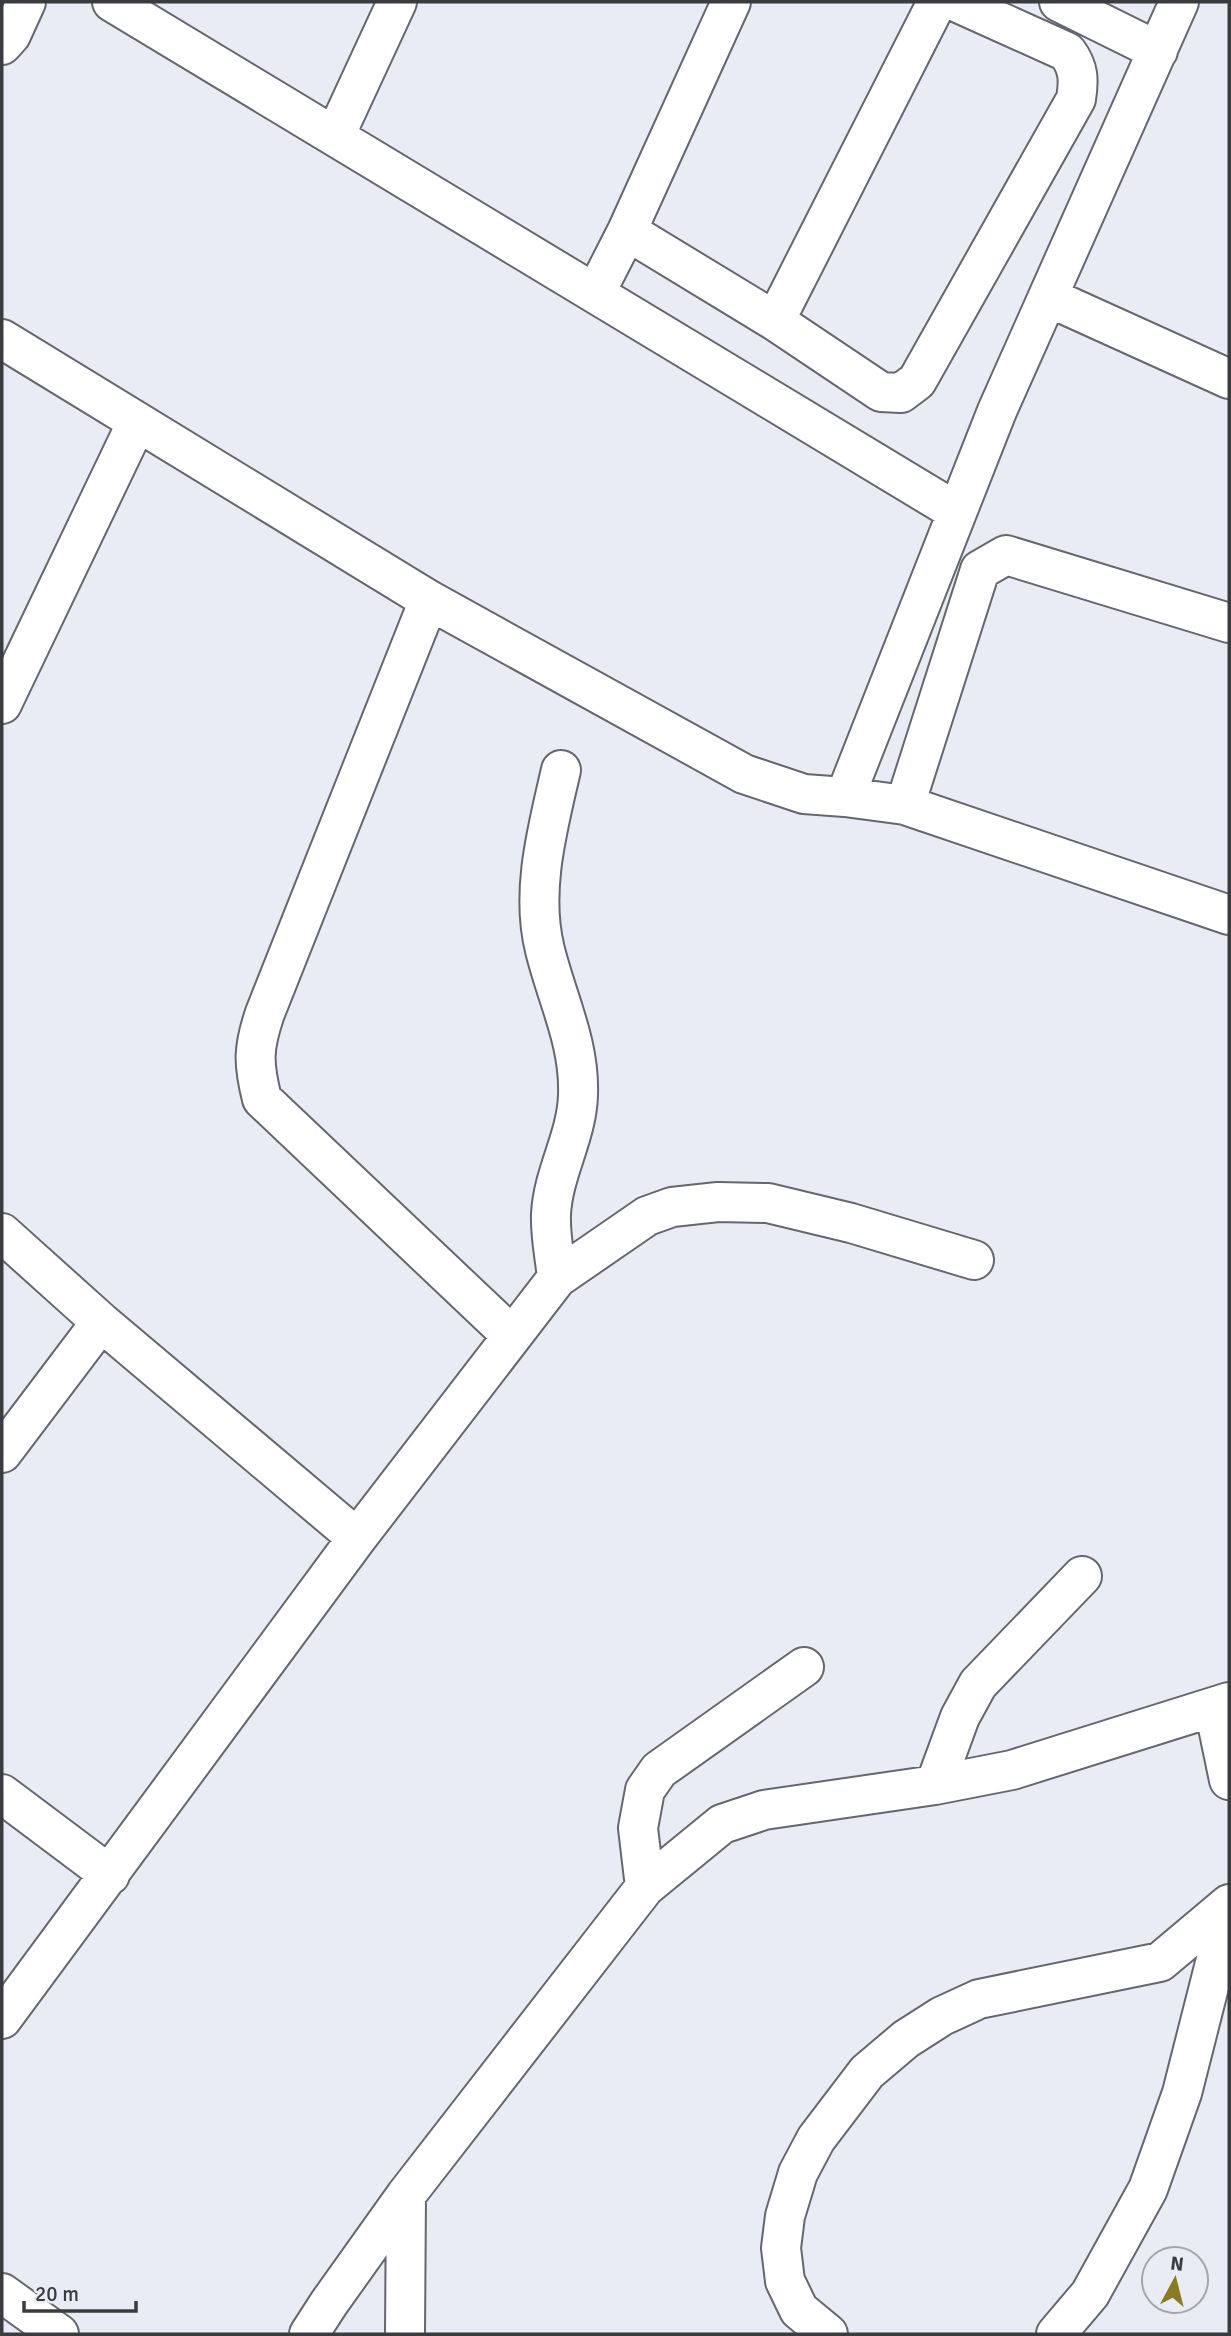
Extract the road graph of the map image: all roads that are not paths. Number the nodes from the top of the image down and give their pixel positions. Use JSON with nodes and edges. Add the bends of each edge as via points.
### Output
{"nodes":[{"id":1,"x":26,"y":2,"type":"edge"},
{"id":2,"x":112,"y":2,"type":"edge"},
{"id":3,"x":397,"y":2,"type":"edge"},
{"id":4,"x":731,"y":2,"type":"edge"},
{"id":5,"x":937,"y":2,"type":"edge"},
{"id":6,"x":956,"y":2,"type":"edge"},
{"id":7,"x":1059,"y":2,"type":"edge"},
{"id":8,"x":1179,"y":2,"type":"edge"},
{"id":9,"x":2,"y":45,"type":"edge"},
{"id":10,"x":1158,"y":51,"type":"junction"},
{"id":11,"x":335,"y":136,"type":"junction"},
{"id":12,"x":627,"y":231,"type":"junction"},
{"id":13,"x":596,"y":292,"type":"junction"},
{"id":14,"x":1048,"y":297,"type":"junction"},
{"id":15,"x":775,"y":321,"type":"junction"},
{"id":16,"x":2,"y":339,"type":"edge"},
{"id":17,"x":1229,"y":379,"type":"edge"},
{"id":18,"x":137,"y":422,"type":"junction"},
{"id":19,"x":957,"y":512,"type":"junction"},
{"id":20,"x":429,"y":600,"type":"junction"},
{"id":21,"x":1229,"y":623,"type":"edge"},
{"id":22,"x":2,"y":704,"type":"edge"},
{"id":23,"x":561,"y":770,"type":"dead end"},
{"id":24,"x":845,"y":797,"type":"junction"},
{"id":25,"x":905,"y":805,"type":"junction"},
{"id":26,"x":1229,"y":915,"type":"edge"},
{"id":27,"x":2,"y":1233,"type":"edge"},
{"id":28,"x":974,"y":1260,"type":"dead end"},
{"id":29,"x":557,"y":1278,"type":"junction"},
{"id":30,"x":101,"y":1321,"type":"junction"},
{"id":31,"x":511,"y":1335,"type":"junction"},
{"id":32,"x":2,"y":1453,"type":"edge"},
{"id":33,"x":357,"y":1538,"type":"junction"},
{"id":34,"x":1082,"y":1576,"type":"dead end"},
{"id":35,"x":804,"y":1667,"type":"dead end"},
{"id":36,"x":1222,"y":1705,"type":"edge"},
{"id":37,"x":1229,"y":1780,"type":"edge"},
{"id":38,"x":935,"y":1785,"type":"junction"},
{"id":39,"x":2,"y":1794,"type":"edge"},
{"id":40,"x":110,"y":1875,"type":"junction"},
{"id":41,"x":645,"y":1887,"type":"junction"},
{"id":42,"x":1229,"y":1906,"type":"edge"},
{"id":43,"x":2,"y":2020,"type":"edge"},
{"id":44,"x":406,"y":2195,"type":"junction"},
{"id":45,"x":2,"y":2293,"type":"edge"},
{"id":46,"x":59,"y":2334,"type":"edge"},
{"id":47,"x":309,"y":2334,"type":"edge"},
{"id":48,"x":404,"y":2334,"type":"edge"},
{"id":49,"x":828,"y":2334,"type":"edge"},
{"id":50,"x":1056,"y":2334,"type":"edge"}],
"edges":[{"from":1,"to":9,"type":"street"},
{"from":2,"to":11,"type":"street"},
{"from":3,"to":11,"type":"street"},
{"from":4,"to":12,"type":"street"},
{"from":5,"to":15,"type":"street"},
{"from":6,"to":15,"type":"street","via":[[1067,52],[1079,78],[1076,99],[917,381],[901,393],[881,392]]},
{"from":7,"to":10,"type":"street"},
{"from":8,"to":10,"type":"street"},
{"from":10,"to":14,"type":"street"},
{"from":11,"to":13,"type":"street"},
{"from":12,"to":13,"type":"street"},
{"from":12,"to":15,"type":"street"},
{"from":13,"to":19,"type":"street"},
{"from":14,"to":17,"type":"street"},
{"from":14,"to":19,"type":"street"},
{"from":16,"to":18,"type":"street"},
{"from":18,"to":20,"type":"street"},
{"from":18,"to":22,"type":"street"},
{"from":19,"to":24,"type":"street"},
{"from":20,"to":24,"type":"street","via":[[744,774],[804,794]]},
{"from":20,"to":31,"type":"street","via":[[265,1013],[254,1067],[262,1099]]},
{"from":21,"to":25,"type":"street","via":[[1006,555],[980,570]]},
{"from":23,"to":29,"type":"street","via":[[545,838],[541,912],[544,948],[572,1032],[578,1094],[576,1121],[551,1213]]},
{"from":24,"to":25,"type":"street"},
{"from":25,"to":26,"type":"street"},
{"from":27,"to":30,"type":"street"},
{"from":28,"to":29,"type":"street","via":[[768,1203],[718,1202],[672,1207],[647,1216]]},
{"from":29,"to":31,"type":"street"},
{"from":30,"to":32,"type":"street"},
{"from":30,"to":33,"type":"street"},
{"from":31,"to":33,"type":"street"},
{"from":33,"to":40,"type":"street"},
{"from":34,"to":38,"type":"street","via":[[978,1684],[960,1717]]},
{"from":35,"to":41,"type":"street","via":[[659,1770],[645,1790],[638,1828]]},
{"from":36,"to":37,"type":"street"},
{"from":36,"to":38,"type":"street","via":[[1012,1770]]},
{"from":38,"to":41,"type":"street","via":[[764,1810],[722,1824]]},
{"from":39,"to":40,"type":"street"},
{"from":40,"to":43,"type":"street"},
{"from":41,"to":44,"type":"street"},
{"from":42,"to":49,"type":"street","via":[[1160,1962],[979,2000],[906,2039],[867,2073],[816,2139],[798,2173],[780,2248],[785,2281],[799,2310]]},
{"from":42,"to":50,"type":"street","via":[[1182,2093],[1148,2189],[1090,2294]]},
{"from":44,"to":47,"type":"street"},
{"from":44,"to":48,"type":"street"},
{"from":45,"to":46,"type":"street"}]}
